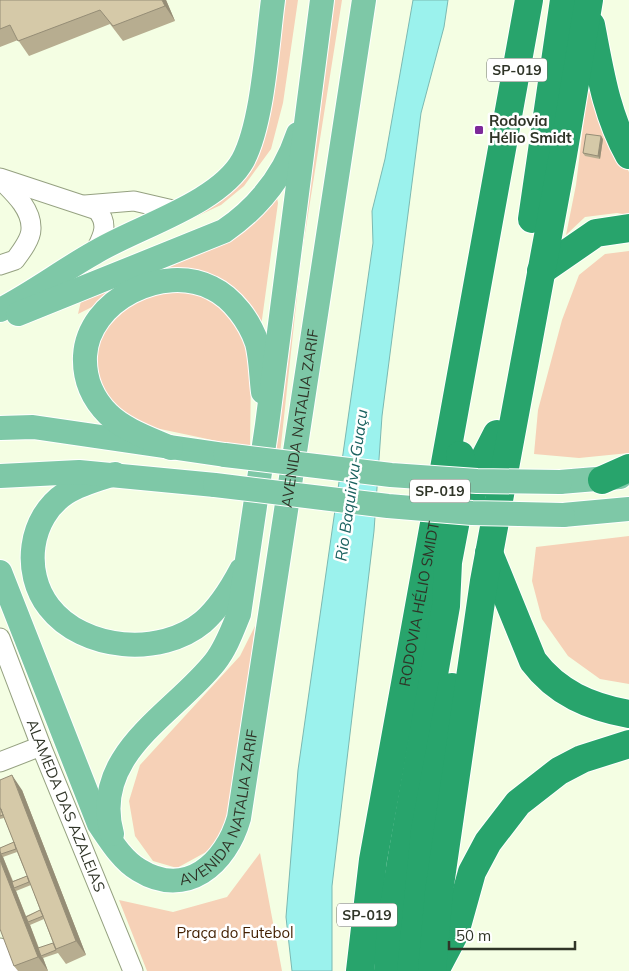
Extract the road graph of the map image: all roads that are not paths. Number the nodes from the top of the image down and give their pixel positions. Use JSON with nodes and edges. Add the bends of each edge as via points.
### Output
{"nodes":[{"id":1,"x":273,"y":0,"type":"edge"},
{"id":2,"x":322,"y":0,"type":"edge"},
{"id":3,"x":364,"y":0,"type":"edge"},
{"id":4,"x":529,"y":0,"type":"edge"},
{"id":5,"x":580,"y":2,"type":"edge"},
{"id":6,"x":311,"y":92,"type":"junction"},
{"id":7,"x":629,"y":155,"type":"edge"},
{"id":8,"x":0,"y":179,"type":"edge"},
{"id":9,"x":44,"y":194,"type":"junction"},
{"id":10,"x":85,"y":205,"type":"junction"},
{"id":11,"x":177,"y":211,"type":"junction"},
{"id":12,"x":31,"y":228,"type":"junction"},
{"id":13,"x":629,"y":228,"type":"edge"},
{"id":14,"x":95,"y":252,"type":"junction"},
{"id":15,"x":0,"y":264,"type":"edge"},
{"id":16,"x":541,"y":271,"type":"junction"},
{"id":17,"x":0,"y":310,"type":"edge"},
{"id":18,"x":0,"y":321,"type":"edge"},
{"id":19,"x":452,"y":423,"type":"junction"},
{"id":20,"x":268,"y":425,"type":"junction"},
{"id":21,"x":0,"y":428,"type":"edge"},
{"id":22,"x":497,"y":434,"type":"junction"},
{"id":23,"x":171,"y":448,"type":"junction"},
{"id":24,"x":629,"y":468,"type":"edge"},
{"id":25,"x":115,"y":474,"type":"junction"},
{"id":26,"x":0,"y":476,"type":"edge"},
{"id":27,"x":629,"y":476,"type":"edge"},
{"id":28,"x":602,"y":480,"type":"junction"},
{"id":29,"x":629,"y":509,"type":"edge"},
{"id":30,"x":489,"y":553,"type":"junction"},
{"id":31,"x":248,"y":558,"type":"junction"},
{"id":32,"x":0,"y":572,"type":"edge"},
{"id":33,"x":446,"y":606,"type":"junction"},
{"id":34,"x":0,"y":638,"type":"edge"},
{"id":35,"x":629,"y":714,"type":"edge"},
{"id":36,"x":629,"y":744,"type":"edge"},
{"id":37,"x":41,"y":746,"type":"junction"},
{"id":38,"x":0,"y":762,"type":"edge"},
{"id":39,"x":115,"y":847,"type":"junction"},
{"id":40,"x":375,"y":851,"type":"junction"},
{"id":41,"x":0,"y":948,"type":"edge"},
{"id":42,"x":126,"y":969,"type":"edge"},
{"id":43,"x":9,"y":971,"type":"edge"},
{"id":44,"x":346,"y":971,"type":"edge"},
{"id":45,"x":360,"y":971,"type":"edge"},
{"id":46,"x":388,"y":971,"type":"edge"},
{"id":47,"x":411,"y":971,"type":"edge"},
{"id":48,"x":433,"y":971,"type":"edge"}],
"edges":[{"from":1,"to":11,"type":"main road","via":[[252,137],[243,160],[230,178],[212,192]]},
{"from":2,"to":6,"type":"main road","name":"AVENIDA NATALIA ZARIF"},
{"from":3,"to":39,"type":"main road","name":"AVENIDA NATALIA ZARIF","via":[[234,838],[222,857],[186,880],[158,880],[138,869]]},
{"from":4,"to":19,"type":"highway","name":"RODOVIA HÉLIO SMIDT","number":"SP-019"},
{"from":5,"to":7,"type":"highway","via":[[605,99],[615,130]]},
{"from":5,"to":16,"type":"highway"},
{"from":5,"to":22,"type":"highway","number":"SP-019"},
{"from":6,"to":18,"type":"main road","via":[[294,146],[280,173],[246,216],[198,243]]},
{"from":6,"to":20,"type":"main road","name":"AVENIDA NATALIA ZARIF"},
{"from":8,"to":9,"type":"street"},
{"from":8,"to":12,"type":"street","via":[[24,206]]},
{"from":9,"to":10,"type":"street"},
{"from":9,"to":12,"type":"street"},
{"from":10,"to":11,"type":"street","via":[[134,200]]},
{"from":10,"to":14,"type":"street","via":[[97,210],[104,219],[104,233]]},
{"from":11,"to":14,"type":"main road"},
{"from":12,"to":15,"type":"street","via":[[16,260]]},
{"from":13,"to":16,"type":"highway","via":[[596,233]]},
{"from":14,"to":17,"type":"main road"},
{"from":16,"to":30,"type":"highway"},
{"from":19,"to":33,"type":"highway","via":[[464,473],[448,562]]},
{"from":19,"to":40,"type":"highway","name":"RODOVIA HÉLIO SMIDT","number":"SP-019"},
{"from":20,"to":23,"type":"main road","via":[[257,344],[240,312],[212,287],[188,282],[158,282],[118,298],[102,314],[90,333],[86,382],[108,415]]},
{"from":20,"to":31,"type":"main road","name":"AVENIDA NATALIA ZARIF"},
{"from":21,"to":23,"type":"main road","via":[[33,427]]},
{"from":22,"to":33,"type":"highway","via":[[476,475],[460,562]]},
{"from":22,"to":47,"type":"highway","number":"SP-019","via":[[425,830]]},
{"from":23,"to":28,"type":"main road","bridge":true,"via":[[390,475],[477,481]]},
{"from":24,"to":28,"type":"highway"},
{"from":25,"to":26,"type":"main road","via":[[79,472]]},
{"from":25,"to":29,"type":"main road","bridge":true,"via":[[472,513],[564,515]]},
{"from":25,"to":31,"type":"main road","via":[[66,493],[48,508],[36,527],[33,565],[38,587],[49,607],[85,635],[135,644],[161,643],[184,634],[203,622],[218,606]]},
{"from":27,"to":28,"type":"main road"},
{"from":30,"to":35,"type":"highway","via":[[533,661],[544,675],[567,694],[600,709]]},
{"from":30,"to":48,"type":"highway","via":[[439,892]]},
{"from":31,"to":39,"type":"main road","name":"AVENIDA NATALIA ZARIF","via":[[239,614],[230,638],[215,662],[134,743],[118,766],[108,793],[108,820]]},
{"from":32,"to":39,"type":"main road","via":[[99,824]]},
{"from":33,"to":46,"type":"highway","via":[[392,917]]},
{"from":34,"to":37,"type":"street","name":"ALAMEDA DAS AZALEIAS"},
{"from":36,"to":48,"type":"highway","via":[[582,759],[539,784],[518,803],[488,842],[472,872],[454,933]]},
{"from":37,"to":38,"type":"street"},
{"from":37,"to":42,"type":"street","name":"ALAMEDA DAS AZALEIAS"},
{"from":40,"to":44,"type":"highway"},
{"from":40,"to":45,"type":"highway","name":"RODOVIA HÉLIO SMIDT","number":"SP-019"},
{"from":41,"to":43,"type":"street"}]}
